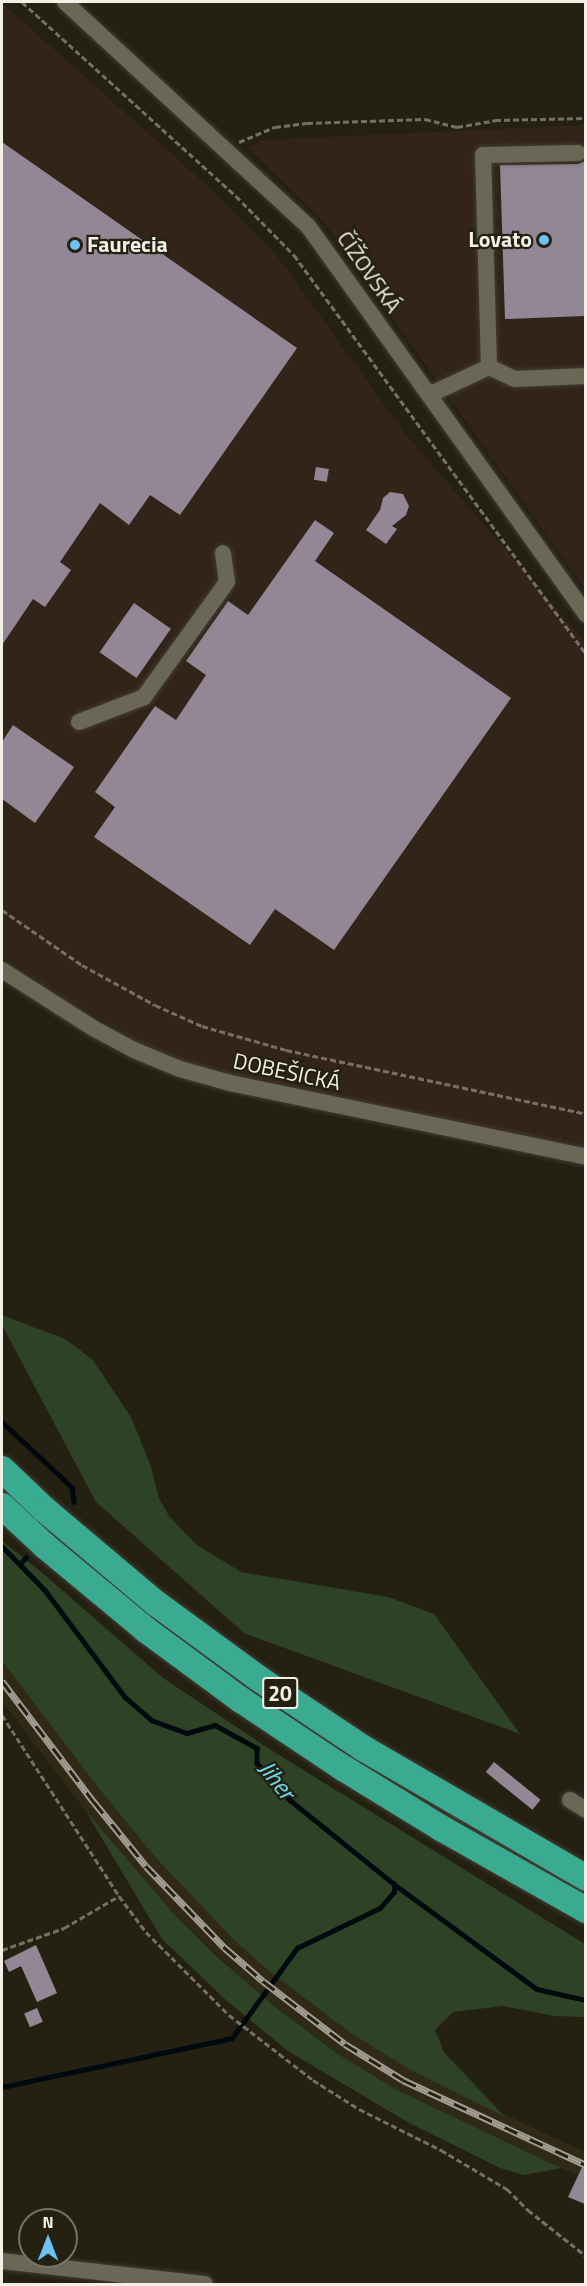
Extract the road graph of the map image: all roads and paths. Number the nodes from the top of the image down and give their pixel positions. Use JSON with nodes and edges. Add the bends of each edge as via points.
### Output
{"nodes":[{"id":1,"x":22,"y":2,"type":"edge"},
{"id":2,"x":65,"y":2,"type":"edge"},
{"id":3,"x":585,"y":118,"type":"edge"},
{"id":4,"x":228,"y":149,"type":"junction"},
{"id":5,"x":578,"y":153,"type":"dead end"},
{"id":6,"x":489,"y":367,"type":"junction"},
{"id":7,"x":585,"y":376,"type":"edge"},
{"id":8,"x":429,"y":395,"type":"junction"},
{"id":9,"x":224,"y":554,"type":"dead end"},
{"id":10,"x":584,"y":609,"type":"edge"},
{"id":11,"x":585,"y":654,"type":"edge"},
{"id":12,"x":79,"y":722,"type":"dead end"},
{"id":13,"x":2,"y":910,"type":"edge"},
{"id":14,"x":2,"y":970,"type":"edge"},
{"id":15,"x":585,"y":1114,"type":"edge"},
{"id":16,"x":585,"y":1157,"type":"edge"},
{"id":17,"x":2,"y":1469,"type":"edge"},
{"id":18,"x":2,"y":1506,"type":"edge"},
{"id":19,"x":2,"y":1715,"type":"edge"},
{"id":20,"x":570,"y":1800,"type":"dead end"},
{"id":21,"x":585,"y":1810,"type":"edge"},
{"id":22,"x":585,"y":1878,"type":"edge"},
{"id":23,"x":119,"y":1896,"type":"junction"},
{"id":24,"x":585,"y":1910,"type":"edge"},
{"id":25,"x":2,"y":1950,"type":"edge"},
{"id":26,"x":585,"y":2256,"type":"edge"},
{"id":27,"x":2,"y":2261,"type":"edge"},
{"id":28,"x":205,"y":2284,"type":"edge"}],
"edges":[{"from":1,"to":11,"type":"path","via":[[236,196],[294,255]]},
{"from":2,"to":4,"type":"street","name":"ČÍŽOVSKÁ"},
{"from":3,"to":4,"type":"path","via":[[495,120],[457,127],[425,119],[307,123],[275,127]]},
{"from":4,"to":8,"type":"street","name":"ČÍŽOVSKÁ","via":[[308,226]]},
{"from":5,"to":6,"type":"street","via":[[483,155]]},
{"from":6,"to":7,"type":"street","via":[[515,379]]},
{"from":6,"to":8,"type":"street"},
{"from":8,"to":10,"type":"street","name":"ČÍŽOVSKÁ"},
{"from":9,"to":12,"type":"street","via":[[227,582],[144,697]]},
{"from":13,"to":15,"type":"path","via":[[82,965],[202,1026],[286,1050]]},
{"from":14,"to":16,"type":"street","name":"DOBEŠICKÁ","via":[[93,1028],[180,1069],[230,1083]]},
{"from":17,"to":22,"type":"highway","number":"20","via":[[158,1604],[258,1678],[363,1748]]},
{"from":18,"to":24,"type":"highway","number":"20","via":[[146,1630],[241,1700],[441,1828]]},
{"from":19,"to":23,"type":"path"},
{"from":20,"to":21,"type":"street"},
{"from":23,"to":25,"type":"path","via":[[64,1928]]},
{"from":23,"to":26,"type":"path","via":[[184,1973],[256,2037],[359,2109],[486,2175]]},
{"from":27,"to":28,"type":"street"}]}
